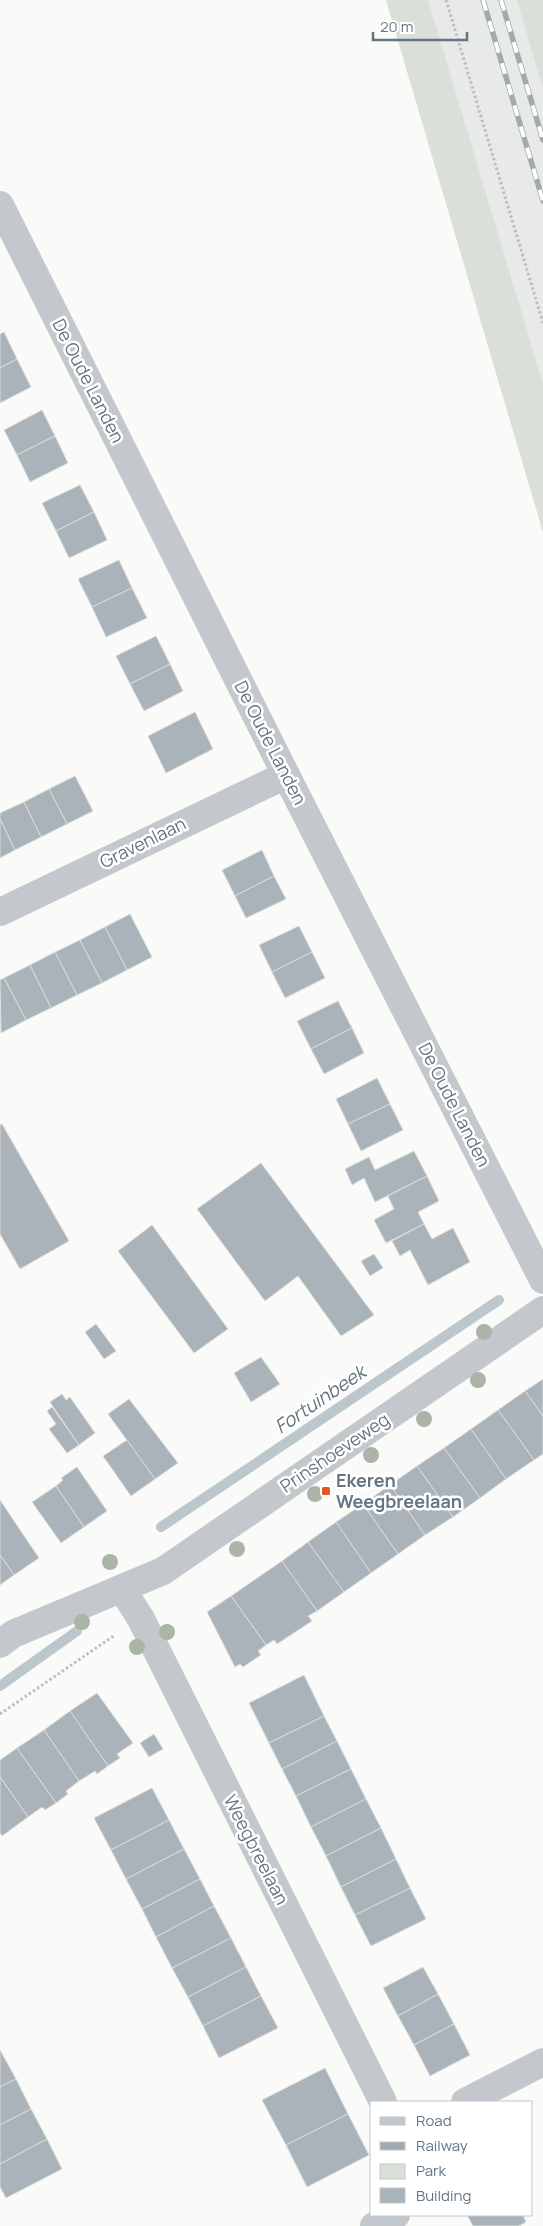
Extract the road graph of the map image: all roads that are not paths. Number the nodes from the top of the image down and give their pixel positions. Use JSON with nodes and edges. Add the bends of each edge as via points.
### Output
{"nodes":[{"id":1,"x":0,"y":205,"type":"edge"},
{"id":2,"x":286,"y":775,"type":"junction"},
{"id":3,"x":0,"y":912,"type":"edge"},
{"id":4,"x":543,"y":1280,"type":"edge"},
{"id":5,"x":543,"y":1310,"type":"edge"},
{"id":6,"x":131,"y":1602,"type":"junction"},
{"id":7,"x":0,"y":1644,"type":"edge"},
{"id":8,"x":543,"y":2062,"type":"edge"},
{"id":9,"x":382,"y":2101,"type":"edge"},
{"id":10,"x":467,"y":2101,"type":"edge"},
{"id":11,"x":394,"y":2216,"type":"edge"},
{"id":12,"x":374,"y":2226,"type":"edge"}],
"edges":[{"from":1,"to":2,"type":"street","name":"De Oude Landen"},
{"from":2,"to":3,"type":"street","name":"Gravenlaan"},
{"from":2,"to":4,"type":"street","name":"De Oude Landen"},
{"from":5,"to":6,"type":"street","name":"Prinshoeveweg","via":[[163,1571]]},
{"from":6,"to":7,"type":"street","name":"Prinshoeveweg","via":[[57,1615],[13,1634]]},
{"from":6,"to":9,"type":"street","name":"Weegbreelaan"},
{"from":8,"to":10,"type":"street"},
{"from":11,"to":12,"type":"street"}]}
